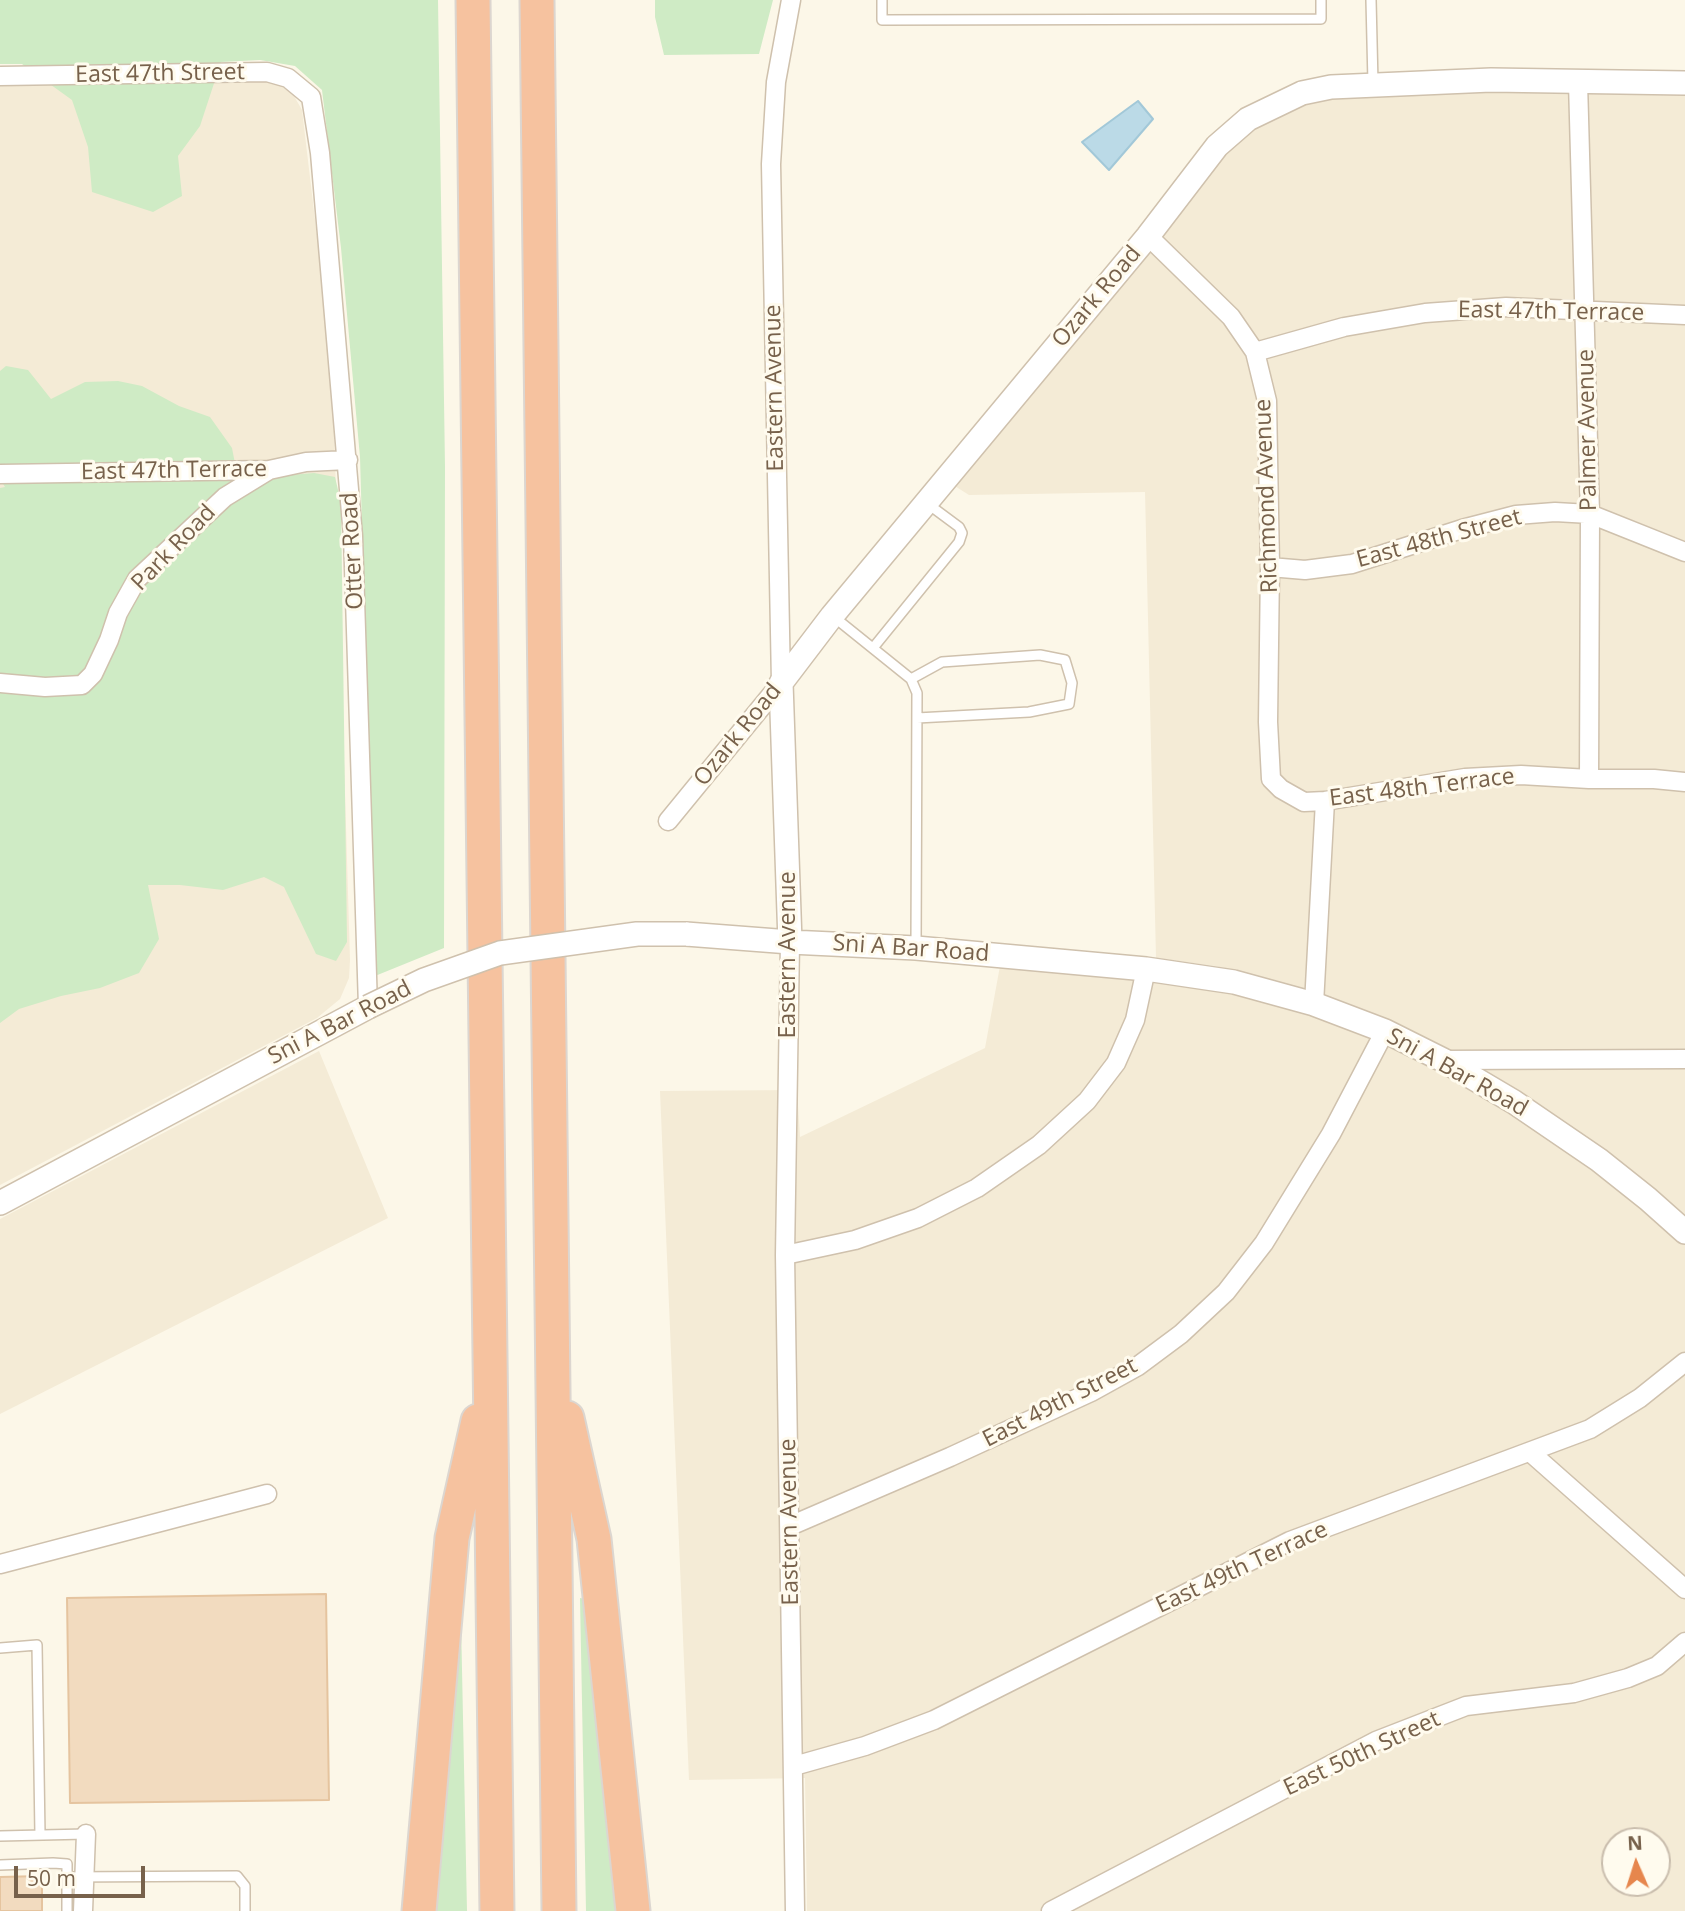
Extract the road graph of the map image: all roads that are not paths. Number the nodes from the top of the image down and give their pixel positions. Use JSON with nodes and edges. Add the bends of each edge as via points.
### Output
{"nodes":[{"id":1,"x":474,"y":0,"type":"edge"},
{"id":2,"x":537,"y":0,"type":"edge"},
{"id":3,"x":791,"y":0,"type":"edge"},
{"id":4,"x":882,"y":0,"type":"edge"},
{"id":5,"x":1321,"y":0,"type":"edge"},
{"id":6,"x":1371,"y":0,"type":"edge"},
{"id":7,"x":0,"y":76,"type":"edge"},
{"id":8,"x":1578,"y":82,"type":"junction"},
{"id":9,"x":1685,"y":83,"type":"edge"},
{"id":10,"x":1373,"y":85,"type":"junction"},
{"id":11,"x":311,"y":97,"type":"joint"},
{"id":12,"x":1148,"y":236,"type":"junction"},
{"id":13,"x":1585,"y":309,"type":"junction"},
{"id":14,"x":1685,"y":314,"type":"edge"},
{"id":15,"x":1255,"y":352,"type":"junction"},
{"id":16,"x":348,"y":460,"type":"junction"},
{"id":17,"x":269,"y":470,"type":"junction"},
{"id":18,"x":0,"y":474,"type":"edge"},
{"id":19,"x":927,"y":502,"type":"junction"},
{"id":20,"x":1590,"y":514,"type":"junction"},
{"id":21,"x":1685,"y":552,"type":"edge"},
{"id":22,"x":1270,"y":567,"type":"junction"},
{"id":23,"x":832,"y":616,"type":"junction"},
{"id":24,"x":873,"y":648,"type":"junction"},
{"id":25,"x":911,"y":679,"type":"junction"},
{"id":26,"x":781,"y":682,"type":"junction"},
{"id":27,"x":0,"y":683,"type":"edge"},
{"id":28,"x":917,"y":718,"type":"junction"},
{"id":29,"x":1270,"y":758,"type":"joint"},
{"id":30,"x":1589,"y":779,"type":"junction"},
{"id":31,"x":1685,"y":782,"type":"edge"},
{"id":32,"x":1325,"y":802,"type":"junction"},
{"id":33,"x":668,"y":821,"type":"dead end"},
{"id":34,"x":790,"y":942,"type":"junction"},
{"id":35,"x":916,"y":948,"type":"junction"},
{"id":36,"x":1146,"y":969,"type":"junction"},
{"id":37,"x":1314,"y":1004,"type":"junction"},
{"id":38,"x":368,"y":1007,"type":"junction"},
{"id":39,"x":1385,"y":1031,"type":"junction"},
{"id":40,"x":1685,"y":1059,"type":"edge"},
{"id":41,"x":1443,"y":1060,"type":"junction"},
{"id":42,"x":0,"y":1203,"type":"edge"},
{"id":43,"x":1685,"y":1232,"type":"edge"},
{"id":44,"x":785,"y":1255,"type":"junction"},
{"id":45,"x":552,"y":1351,"type":"junction"},
{"id":46,"x":1685,"y":1362,"type":"edge"},
{"id":47,"x":490,"y":1368,"type":"junction"},
{"id":48,"x":1530,"y":1452,"type":"junction"},
{"id":49,"x":267,"y":1494,"type":"dead end"},
{"id":50,"x":790,"y":1526,"type":"junction"},
{"id":51,"x":0,"y":1564,"type":"edge"},
{"id":52,"x":1685,"y":1589,"type":"edge"},
{"id":53,"x":1685,"y":1642,"type":"edge"},
{"id":54,"x":0,"y":1648,"type":"edge"},
{"id":55,"x":794,"y":1766,"type":"junction"},
{"id":56,"x":86,"y":1834,"type":"joint"},
{"id":57,"x":40,"y":1835,"type":"junction"},
{"id":58,"x":0,"y":1836,"type":"edge"},
{"id":59,"x":0,"y":1864,"type":"edge"},
{"id":60,"x":76,"y":1877,"type":"junction"},
{"id":61,"x":67,"y":1911,"type":"edge"},
{"id":62,"x":83,"y":1911,"type":"edge"},
{"id":63,"x":245,"y":1911,"type":"edge"},
{"id":64,"x":419,"y":1911,"type":"edge"},
{"id":65,"x":496,"y":1911,"type":"edge"},
{"id":66,"x":559,"y":1911,"type":"edge"},
{"id":67,"x":632,"y":1911,"type":"edge"},
{"id":68,"x":795,"y":1911,"type":"edge"},
{"id":69,"x":1051,"y":1911,"type":"edge"}],
"edges":[{"from":1,"to":47,"type":"highway"},
{"from":2,"to":45,"type":"highway"},
{"from":3,"to":26,"type":"street","name":"Eastern Avenue","via":[[775,90],[771,164]]},
{"from":4,"to":5,"type":"lane","via":[[882,20],[909,20],[1321,19]]},
{"from":6,"to":10,"type":"lane"},
{"from":7,"to":11,"type":"street","name":"East 47th Street","via":[[267,72],[288,78]]},
{"from":8,"to":9,"type":"street","name":"Ozark Road"},
{"from":8,"to":10,"type":"street","name":"Ozark Road"},
{"from":8,"to":13,"type":"street","name":"Palmer Avenue"},
{"from":10,"to":12,"type":"street","name":"Ozark Road","via":[[1302,93],[1248,119],[1217,146]]},
{"from":11,"to":16,"type":"street","name":"Otter Road"},
{"from":12,"to":15,"type":"street","name":"Richmond Avenue","via":[[1231,317]]},
{"from":12,"to":19,"type":"street","name":"Ozark Road"},
{"from":13,"to":14,"type":"street","name":"East 47th Terrace"},
{"from":13,"to":15,"type":"street","name":"East 47th Terrace","via":[[1506,307],[1425,313],[1345,327]]},
{"from":13,"to":20,"type":"street","name":"Palmer Avenue"},
{"from":15,"to":22,"type":"street","name":"Richmond Avenue","via":[[1267,401]]},
{"from":16,"to":17,"type":"street","name":"East 47th Terrace"},
{"from":16,"to":38,"type":"street","name":"Otter Road"},
{"from":17,"to":18,"type":"street","name":"East 47th Terrace"},
{"from":17,"to":27,"type":"street","name":"Park Road","via":[[225,497],[137,579],[93,674],[82,685]]},
{"from":19,"to":23,"type":"street","name":"Ozark Road"},
{"from":19,"to":24,"type":"lane","via":[[959,527],[959,542]]},
{"from":20,"to":21,"type":"street","name":"East 48th Street"},
{"from":20,"to":22,"type":"street","name":"East 48th Street","via":[[1516,515],[1352,564],[1305,570]]},
{"from":20,"to":30,"type":"street","name":"Palmer Avenue"},
{"from":22,"to":29,"type":"street","name":"Richmond Avenue"},
{"from":23,"to":24,"type":"lane"},
{"from":23,"to":26,"type":"street","name":"Ozark Road"},
{"from":24,"to":25,"type":"lane"},
{"from":25,"to":28,"type":"lane","via":[[917,693]]},
{"from":25,"to":28,"type":"lane","via":[[942,662],[1040,655],[1065,660],[1072,683],[1069,705],[1029,712]]},
{"from":26,"to":33,"type":"street","name":"Ozark Road"},
{"from":26,"to":34,"type":"street","name":"Eastern Avenue"},
{"from":28,"to":35,"type":"lane"},
{"from":29,"to":32,"type":"street","name":"East 48th Terrace","via":[[1271,779],[1281,789],[1304,802]]},
{"from":30,"to":31,"type":"street","name":"East 48th Terrace"},
{"from":30,"to":32,"type":"street","name":"East 48th Terrace","via":[[1465,778]]},
{"from":32,"to":37,"type":"street"},
{"from":34,"to":35,"type":"street","name":"Sni A Bar Road"},
{"from":34,"to":38,"type":"street","name":"Sni A Bar Road","bridge":true,"via":[[637,934],[500,953],[424,980]]},
{"from":34,"to":44,"type":"street","name":"Eastern Avenue"},
{"from":35,"to":36,"type":"street","name":"Sni A Bar Road"},
{"from":36,"to":37,"type":"street","name":"Sni A Bar Road","via":[[1234,982]]},
{"from":36,"to":44,"type":"street","via":[[1135,1020],[1116,1063],[1087,1101],[1040,1144],[977,1188],[918,1218],[855,1240]]},
{"from":37,"to":39,"type":"street","name":"Sni A Bar Road"},
{"from":38,"to":42,"type":"street","name":"Sni A Bar Road"},
{"from":39,"to":41,"type":"street","name":"Sni A Bar Road"},
{"from":39,"to":50,"type":"street","name":"East 49th Street","via":[[1331,1135],[1264,1243],[1226,1292],[1181,1334],[1138,1366],[1091,1392]]},
{"from":40,"to":41,"type":"street"},
{"from":41,"to":43,"type":"street","name":"Sni A Bar Road","via":[[1599,1160]]},
{"from":44,"to":50,"type":"street","name":"Eastern Avenue"},
{"from":45,"to":66,"type":"highway"},
{"from":45,"to":67,"type":"highway","via":[[594,1539]]},
{"from":46,"to":48,"type":"street","name":"East 49th Terrace","via":[[1590,1429]]},
{"from":47,"to":64,"type":"highway","via":[[452,1538]]},
{"from":47,"to":65,"type":"highway"},
{"from":48,"to":52,"type":"street"},
{"from":48,"to":55,"type":"street","name":"East 49th Terrace","via":[[1290,1541],[934,1720]]},
{"from":49,"to":51,"type":"street"},
{"from":50,"to":55,"type":"street","name":"Eastern Avenue"},
{"from":53,"to":69,"type":"street","name":"East 50th Street","via":[[1657,1666],[1628,1678],[1574,1693],[1466,1706],[1376,1741]]},
{"from":54,"to":57,"type":"lane","via":[[37,1645]]},
{"from":55,"to":68,"type":"street","name":"Eastern Avenue"},
{"from":56,"to":57,"type":"lane"},
{"from":56,"to":60,"type":"street"},
{"from":57,"to":58,"type":"lane"},
{"from":59,"to":60,"type":"lane","via":[[66,1864]]},
{"from":60,"to":61,"type":"lane"},
{"from":60,"to":62,"type":"street"},
{"from":60,"to":63,"type":"lane","via":[[237,1876],[245,1886]]}]}
